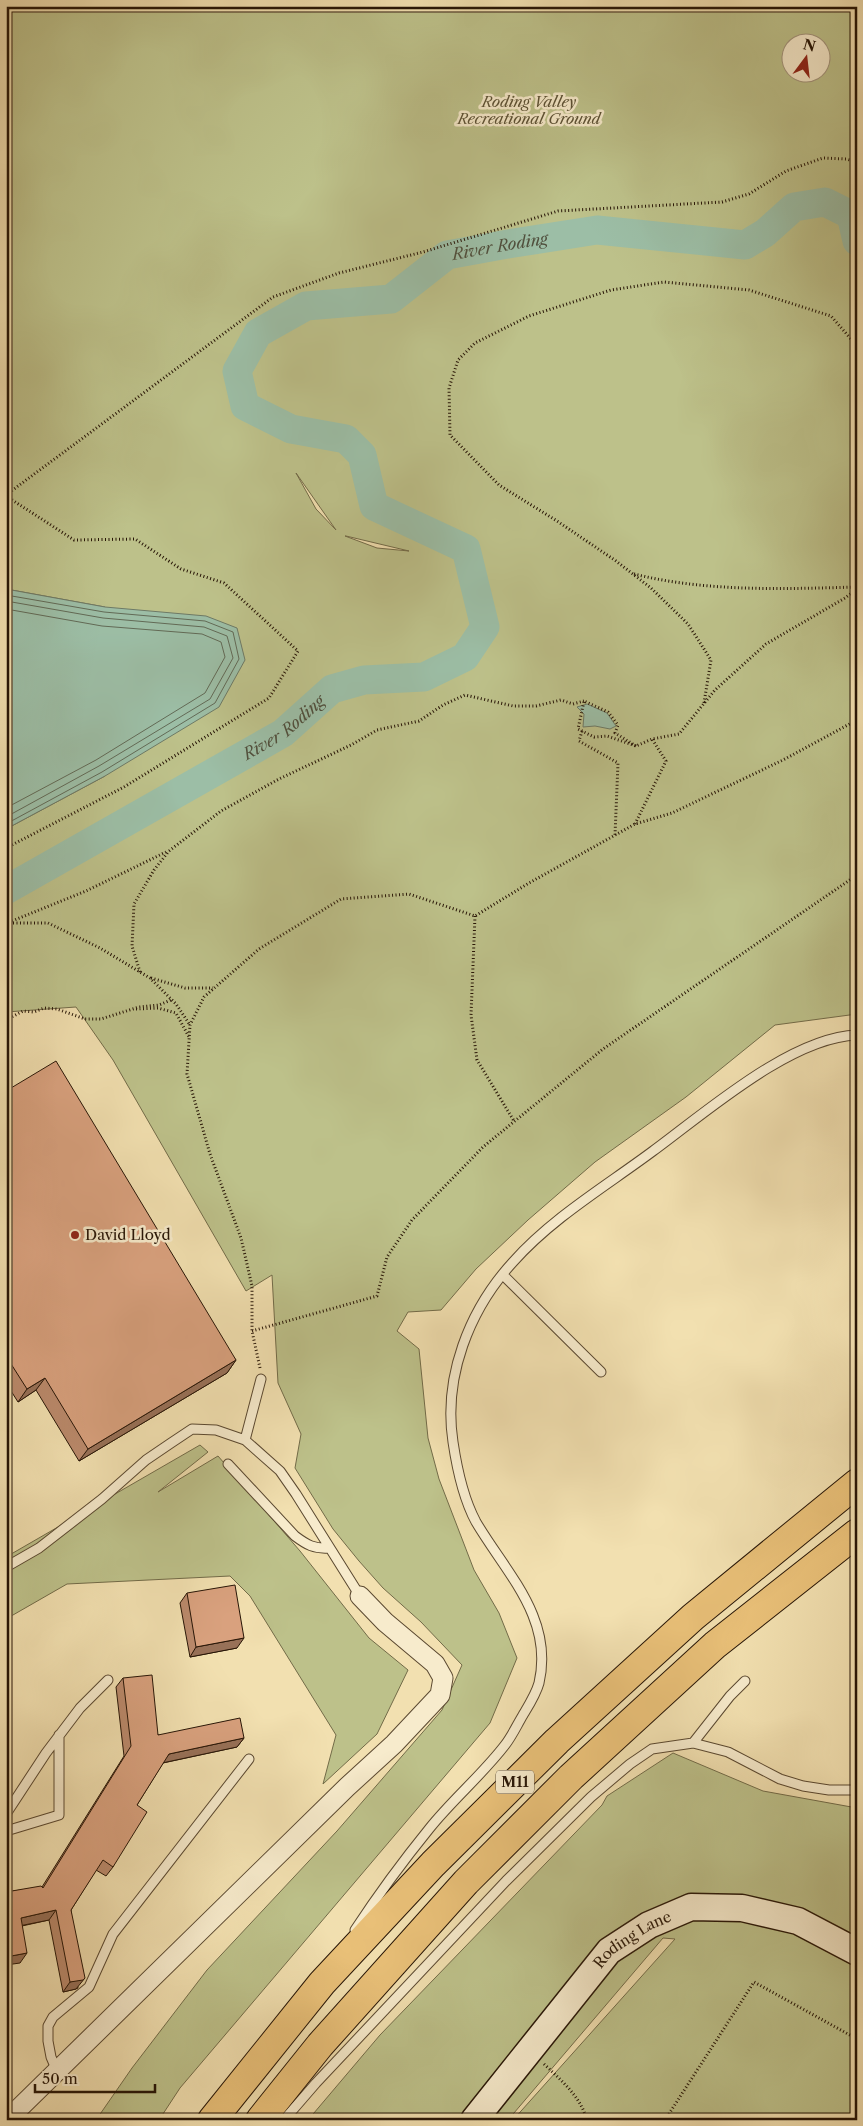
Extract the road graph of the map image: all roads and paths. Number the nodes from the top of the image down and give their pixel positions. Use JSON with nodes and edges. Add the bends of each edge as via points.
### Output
{"nodes":[{"id":1,"x":857,"y":162,"type":"edge"},
{"id":2,"x":857,"y":346,"type":"edge"},
{"id":3,"x":6,"y":495,"type":"edge"},
{"id":4,"x":631,"y":573,"type":"junction"},
{"id":5,"x":857,"y":588,"type":"edge"},
{"id":6,"x":584,"y":701,"type":"junction"},
{"id":7,"x":704,"y":703,"type":"junction"},
{"id":8,"x":857,"y":720,"type":"edge"},
{"id":9,"x":582,"y":731,"type":"junction"},
{"id":10,"x":652,"y":740,"type":"junction"},
{"id":11,"x":636,"y":746,"type":"junction"},
{"id":12,"x":635,"y":824,"type":"junction"},
{"id":13,"x":615,"y":835,"type":"junction"},
{"id":14,"x":6,"y":848,"type":"edge"},
{"id":15,"x":169,"y":851,"type":"junction"},
{"id":16,"x":857,"y":875,"type":"edge"},
{"id":17,"x":475,"y":916,"type":"junction"},
{"id":18,"x":8,"y":923,"type":"edge"},
{"id":19,"x":140,"y":972,"type":"junction"},
{"id":20,"x":150,"y":978,"type":"junction"},
{"id":21,"x":214,"y":988,"type":"junction"},
{"id":22,"x":171,"y":1000,"type":"junction"},
{"id":23,"x":133,"y":1008,"type":"junction"},
{"id":24,"x":6,"y":1020,"type":"edge"},
{"id":25,"x":190,"y":1025,"type":"junction"},
{"id":26,"x":857,"y":1035,"type":"edge"},
{"id":27,"x":189,"y":1038,"type":"junction"},
{"id":28,"x":514,"y":1121,"type":"junction"},
{"id":29,"x":503,"y":1275,"type":"junction"},
{"id":30,"x":252,"y":1331,"type":"junction"},
{"id":31,"x":600,"y":1372,"type":"dead end"},
{"id":32,"x":261,"y":1379,"type":"joint"},
{"id":33,"x":245,"y":1440,"type":"junction"},
{"id":34,"x":228,"y":1464,"type":"dead end"},
{"id":35,"x":857,"y":1483,"type":"edge"},
{"id":36,"x":857,"y":1532,"type":"edge"},
{"id":37,"x":329,"y":1548,"type":"junction"},
{"id":38,"x":6,"y":1567,"type":"edge"},
{"id":39,"x":360,"y":1596,"type":"joint"},
{"id":40,"x":108,"y":1680,"type":"dead end"},
{"id":41,"x":745,"y":1681,"type":"dead end"},
{"id":42,"x":60,"y":1735,"type":"junction"},
{"id":43,"x":693,"y":1743,"type":"junction"},
{"id":44,"x":249,"y":1759,"type":"dead end"},
{"id":45,"x":857,"y":1790,"type":"edge"},
{"id":46,"x":6,"y":1814,"type":"edge"},
{"id":47,"x":6,"y":1831,"type":"edge"},
{"id":48,"x":857,"y":1952,"type":"edge"},
{"id":49,"x":322,"y":1983,"type":"junction"},
{"id":50,"x":857,"y":2039,"type":"edge"},
{"id":51,"x":529,"y":2051,"type":"junction"},
{"id":52,"x":57,"y":2071,"type":"junction"},
{"id":53,"x":7,"y":2120,"type":"edge"},
{"id":54,"x":212,"y":2120,"type":"edge"},
{"id":55,"x":260,"y":2120,"type":"edge"},
{"id":56,"x":284,"y":2120,"type":"edge"},
{"id":57,"x":474,"y":2120,"type":"edge"},
{"id":58,"x":588,"y":2120,"type":"edge"},
{"id":59,"x":665,"y":2120,"type":"edge"}],
"edges":[{"from":1,"to":3,"type":"path","via":[[823,158],[786,171],[749,194],[722,202],[558,211],[423,252],[339,273],[273,297]]},
{"from":2,"to":4,"type":"path","via":[[831,316],[749,290],[664,282],[611,290],[528,316],[475,343],[458,360],[449,388],[450,435],[499,485]]},
{"from":3,"to":14,"type":"path","via":[[74,540],[135,539],[181,569],[224,583],[298,651],[269,698],[124,786]]},
{"from":4,"to":5,"type":"path","via":[[670,583],[796,589]]},
{"from":4,"to":7,"type":"path","via":[[688,624],[711,660]]},
{"from":5,"to":7,"type":"path","via":[[766,644]]},
{"from":6,"to":9,"type":"path","via":[[578,729]]},
{"from":6,"to":11,"type":"path","via":[[608,712],[618,726],[615,733]]},
{"from":6,"to":15,"type":"path","via":[[573,704],[562,700],[536,706],[513,706],[465,696],[418,721],[377,730],[351,746],[280,779],[222,810]]},
{"from":7,"to":10,"type":"path","via":[[679,734]]},
{"from":8,"to":12,"type":"path","via":[[672,813]]},
{"from":9,"to":11,"type":"path","via":[[594,737],[607,736]]},
{"from":9,"to":13,"type":"path","via":[[579,740],[618,763]]},
{"from":10,"to":11,"type":"path"},
{"from":10,"to":12,"type":"path","via":[[666,761]]},
{"from":12,"to":13,"type":"path"},
{"from":13,"to":17,"type":"path"},
{"from":15,"to":18,"type":"path","via":[[86,891]]},
{"from":15,"to":19,"type":"path","via":[[134,904],[132,946]]},
{"from":16,"to":28,"type":"path","via":[[603,1049]]},
{"from":17,"to":21,"type":"path","via":[[409,894],[341,900],[259,949]]},
{"from":17,"to":28,"type":"path","via":[[470,1015],[477,1060]]},
{"from":18,"to":19,"type":"path","via":[[48,923]]},
{"from":19,"to":20,"type":"path"},
{"from":20,"to":21,"type":"path","via":[[186,988]]},
{"from":20,"to":22,"type":"path"},
{"from":21,"to":25,"type":"path","via":[[204,998]]},
{"from":22,"to":23,"type":"path"},
{"from":22,"to":25,"type":"path"},
{"from":23,"to":24,"type":"path","via":[[101,1019],[85,1019],[44,1008],[34,1012],[23,1011]]},
{"from":23,"to":27,"type":"path","via":[[158,1008],[176,1013]]},
{"from":25,"to":27,"type":"path"},
{"from":26,"to":29,"type":"lane","via":[[809,1045],[741,1086],[552,1226],[512,1262]]},
{"from":27,"to":30,"type":"path","via":[[187,1074],[210,1154],[241,1238],[252,1286]]},
{"from":28,"to":30,"type":"path","via":[[483,1147],[412,1220],[387,1257],[377,1296]]},
{"from":29,"to":31,"type":"lane"},
{"from":29,"to":49,"type":"lane","via":[[476,1312],[458,1357],[450,1421],[458,1472],[475,1520],[521,1589],[536,1620],[542,1645],[539,1684],[505,1745],[430,1828],[373,1903]]},
{"from":30,"to":32,"type":"path"},
{"from":32,"to":33,"type":"lane"},
{"from":33,"to":37,"type":"lane","via":[[280,1472]]},
{"from":33,"to":38,"type":"lane","via":[[216,1430],[192,1429],[146,1460],[39,1548]]},
{"from":34,"to":37,"type":"lane","via":[[307,1546]]},
{"from":35,"to":49,"type":"highway","number":"M11","via":[[694,1617],[557,1740],[433,1864]]},
{"from":36,"to":55,"type":"highway","number":"M11","via":[[715,1645],[571,1777],[466,1882],[320,2045]]},
{"from":37,"to":39,"type":"lane"},
{"from":39,"to":52,"type":"street","via":[[435,1664],[443,1678],[440,1695],[394,1744],[347,1786]]},
{"from":40,"to":42,"type":"lane","via":[[80,1708]]},
{"from":41,"to":43,"type":"lane"},
{"from":42,"to":46,"type":"lane"},
{"from":42,"to":47,"type":"lane","via":[[59,1815]]},
{"from":43,"to":45,"type":"lane","via":[[728,1752],[803,1786]]},
{"from":43,"to":56,"type":"lane","via":[[652,1749],[591,1797],[506,1881]]},
{"from":44,"to":52,"type":"lane","via":[[113,1934],[89,1987],[53,2017],[48,2026],[48,2041]]},
{"from":48,"to":51,"type":"street","name":"Roding Lane","via":[[798,1921],[742,1908],[691,1907],[649,1925],[609,1951]]},
{"from":49,"to":54,"type":"highway","number":"M11"},
{"from":50,"to":59,"type":"path","via":[[754,1982]]},
{"from":51,"to":57,"type":"street","name":"Roding Lane"},
{"from":51,"to":58,"type":"path","via":[[570,2088],[583,2106]]},
{"from":52,"to":53,"type":"street"}]}
